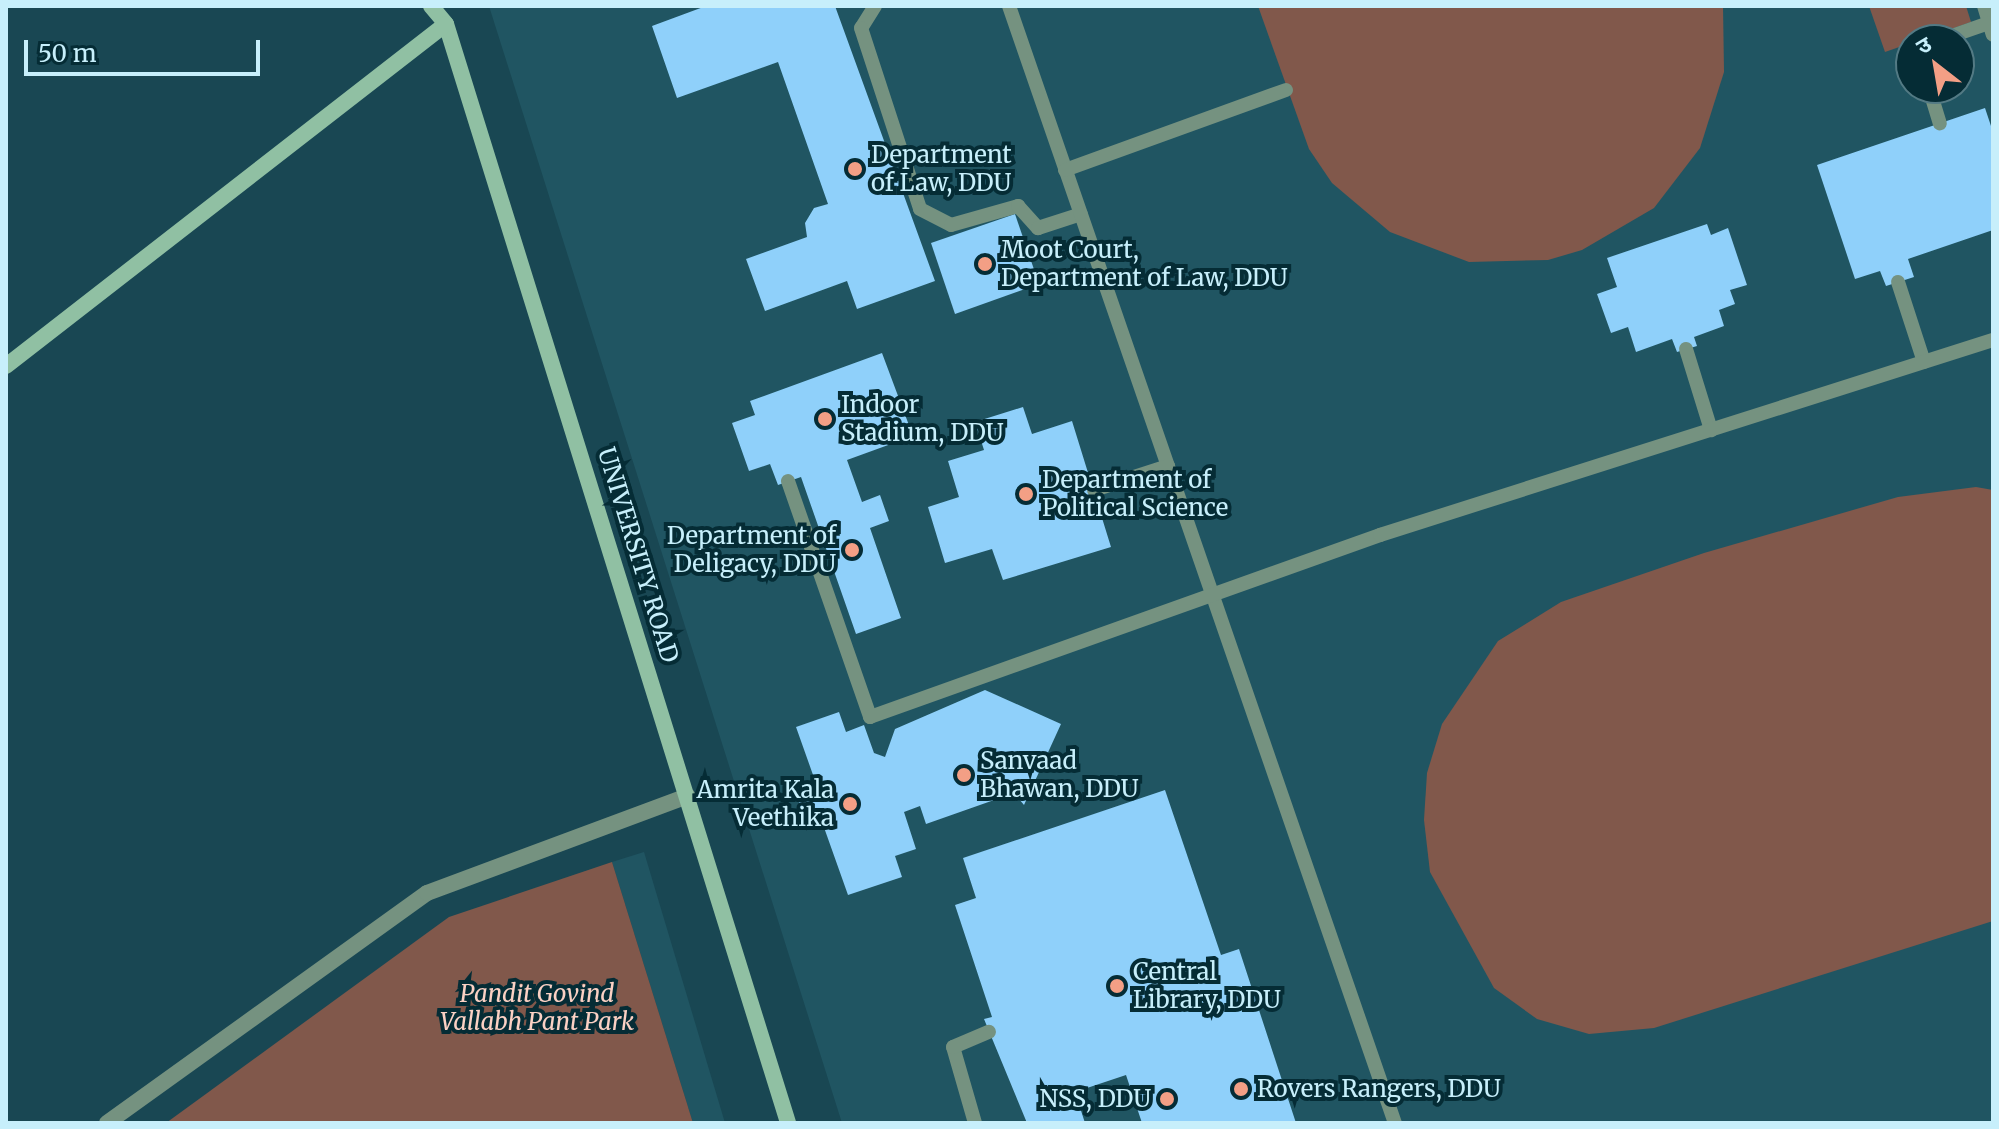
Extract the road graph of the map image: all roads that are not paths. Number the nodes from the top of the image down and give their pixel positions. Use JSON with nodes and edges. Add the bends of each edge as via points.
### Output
{"nodes":[{"id":1,"x":431,"y":6,"type":"edge"},
{"id":2,"x":875,"y":6,"type":"edge"},
{"id":3,"x":1009,"y":6,"type":"edge"},
{"id":4,"x":1984,"y":6,"type":"edge"},
{"id":5,"x":446,"y":24,"type":"junction"},
{"id":6,"x":1991,"y":29,"type":"edge"},
{"id":7,"x":1286,"y":90,"type":"dead end"},
{"id":8,"x":1934,"y":104,"type":"edge"},
{"id":9,"x":1940,"y":123,"type":"dead end"},
{"id":10,"x":1065,"y":170,"type":"junction"},
{"id":11,"x":1081,"y":214,"type":"junction"},
{"id":12,"x":1898,"y":282,"type":"dead end"},
{"id":13,"x":1993,"y":340,"type":"edge"},
{"id":14,"x":1686,"y":349,"type":"dead end"},
{"id":15,"x":1924,"y":362,"type":"junction"},
{"id":16,"x":6,"y":366,"type":"edge"},
{"id":17,"x":1711,"y":430,"type":"junction"},
{"id":18,"x":1168,"y":466,"type":"junction"},
{"id":19,"x":788,"y":481,"type":"dead end"},
{"id":20,"x":1094,"y":490,"type":"dead end"},
{"id":21,"x":1212,"y":594,"type":"junction"},
{"id":22,"x":688,"y":796,"type":"junction"},
{"id":23,"x":989,"y":1032,"type":"dead end"},
{"id":24,"x":783,"y":1121,"type":"edge"},
{"id":25,"x":107,"y":1123,"type":"edge"},
{"id":26,"x":975,"y":1123,"type":"edge"},
{"id":27,"x":1395,"y":1123,"type":"edge"}],
"edges":[{"from":1,"to":5,"type":"main road","name":"UNIVERSITY ROAD"},
{"from":2,"to":11,"type":"lane","via":[[861,28],[888,131],[920,209],[951,225],[974,223],[1018,206],[1038,228]]},
{"from":3,"to":10,"type":"lane"},
{"from":4,"to":6,"type":"lane"},
{"from":5,"to":16,"type":"main road"},
{"from":5,"to":22,"type":"main road","name":"UNIVERSITY ROAD"},
{"from":7,"to":10,"type":"lane"},
{"from":8,"to":9,"type":"lane"},
{"from":10,"to":11,"type":"lane"},
{"from":11,"to":18,"type":"lane"},
{"from":12,"to":15,"type":"lane"},
{"from":13,"to":15,"type":"lane"},
{"from":14,"to":17,"type":"lane"},
{"from":15,"to":17,"type":"lane"},
{"from":17,"to":21,"type":"lane"},
{"from":18,"to":20,"type":"lane"},
{"from":18,"to":21,"type":"lane"},
{"from":19,"to":21,"type":"lane","via":[[828,574],[870,717],[962,692]]},
{"from":21,"to":27,"type":"lane"},
{"from":22,"to":24,"type":"main road","name":"UNIVERSITY ROAD"},
{"from":22,"to":25,"type":"street","via":[[427,893]]},
{"from":23,"to":26,"type":"lane","via":[[953,1047]]}]}
